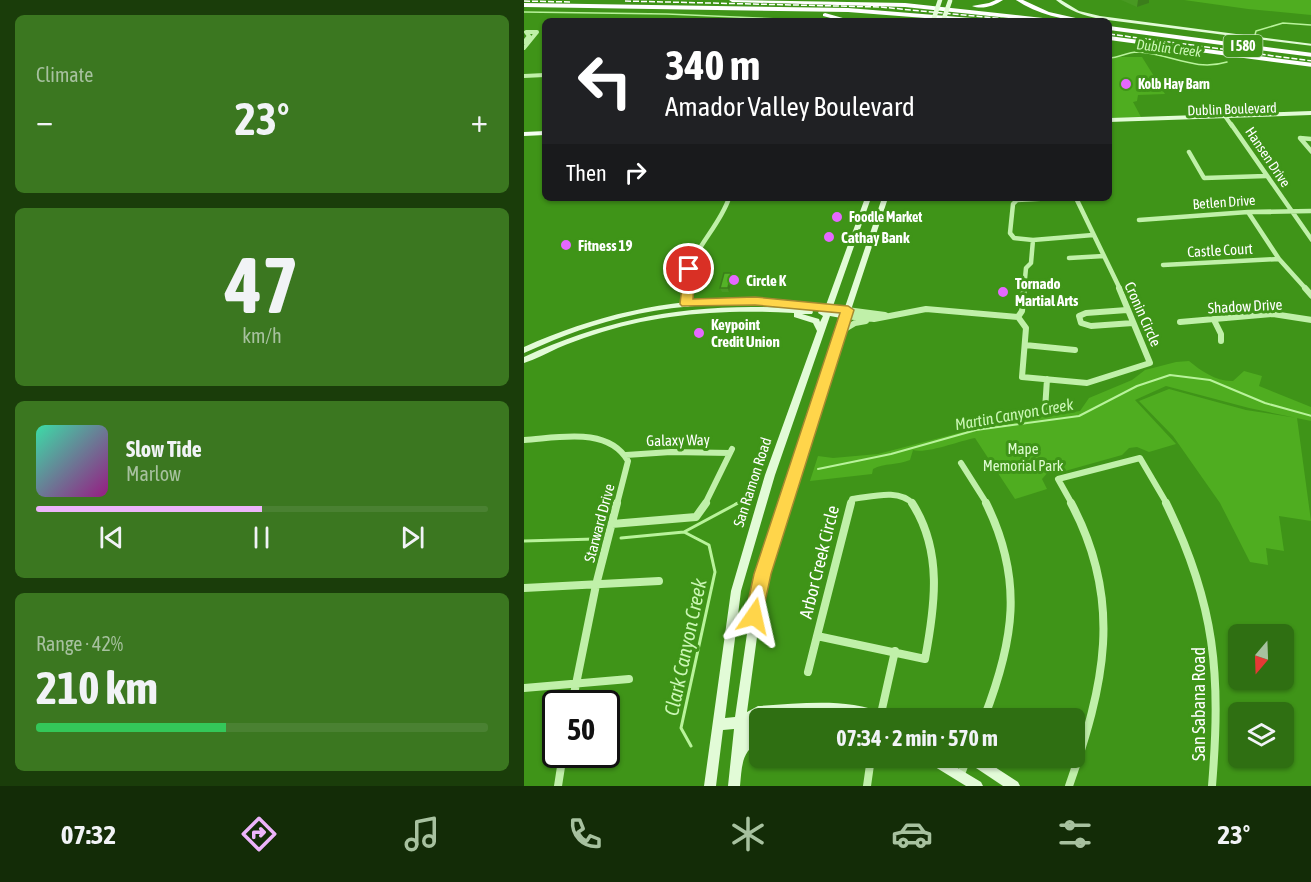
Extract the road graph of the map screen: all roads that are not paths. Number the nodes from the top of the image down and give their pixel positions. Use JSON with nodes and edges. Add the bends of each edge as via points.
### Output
{"nodes":[{"id":1,"x":732,"y":0,"type":"edge"},
{"id":2,"x":744,"y":0,"type":"edge"},
{"id":3,"x":883,"y":0,"type":"edge"},
{"id":4,"x":940,"y":0,"type":"edge"},
{"id":5,"x":1000,"y":0,"type":"edge"},
{"id":6,"x":1019,"y":0,"type":"edge"},
{"id":7,"x":1059,"y":0,"type":"edge"},
{"id":8,"x":950,"y":1,"type":"edge"},
{"id":9,"x":524,"y":5,"type":"edge"},
{"id":10,"x":712,"y":8,"type":"junction"},
{"id":11,"x":836,"y":18,"type":"edge"},
{"id":12,"x":934,"y":18,"type":"edge"},
{"id":13,"x":944,"y":18,"type":"edge"},
{"id":14,"x":950,"y":18,"type":"edge"},
{"id":15,"x":1024,"y":18,"type":"edge"},
{"id":16,"x":1071,"y":18,"type":"edge"},
{"id":17,"x":1111,"y":18,"type":"edge"},
{"id":18,"x":1112,"y":18,"type":"edge"},
{"id":19,"x":1112,"y":27,"type":"edge"},
{"id":20,"x":1112,"y":38,"type":"edge"},
{"id":21,"x":524,"y":42,"type":"edge"},
{"id":22,"x":1112,"y":43,"type":"edge"},
{"id":23,"x":1312,"y":45,"type":"edge"},
{"id":24,"x":524,"y":48,"type":"edge"},
{"id":25,"x":1312,"y":55,"type":"edge"},
{"id":26,"x":1284,"y":62,"type":"junction"},
{"id":27,"x":1312,"y":66,"type":"edge"},
{"id":28,"x":542,"y":75,"type":"edge"},
{"id":29,"x":524,"y":76,"type":"edge"},
{"id":30,"x":1312,"y":115,"type":"edge"},
{"id":31,"x":1170,"y":119,"type":"junction"},
{"id":32,"x":1227,"y":119,"type":"junction"},
{"id":33,"x":1112,"y":122,"type":"edge"},
{"id":34,"x":1112,"y":122,"type":"edge"},
{"id":35,"x":1154,"y":123,"type":"junction"},
{"id":36,"x":542,"y":133,"type":"edge"},
{"id":37,"x":524,"y":136,"type":"edge"},
{"id":38,"x":542,"y":138,"type":"edge"},
{"id":39,"x":1312,"y":139,"type":"edge"},
{"id":40,"x":1189,"y":152,"type":"dead end"},
{"id":41,"x":1312,"y":152,"type":"edge"},
{"id":42,"x":1266,"y":176,"type":"junction"},
{"id":43,"x":728,"y":201,"type":"edge"},
{"id":44,"x":867,"y":201,"type":"edge"},
{"id":45,"x":884,"y":201,"type":"edge"},
{"id":46,"x":1016,"y":201,"type":"edge"},
{"id":47,"x":1077,"y":201,"type":"edge"},
{"id":48,"x":1312,"y":211,"type":"edge"},
{"id":49,"x":1248,"y":212,"type":"junction"},
{"id":50,"x":1290,"y":212,"type":"junction"},
{"id":51,"x":1139,"y":220,"type":"dead end"},
{"id":52,"x":1093,"y":235,"type":"junction"},
{"id":53,"x":1033,"y":240,"type":"junction"},
{"id":54,"x":1312,"y":240,"type":"edge"},
{"id":55,"x":1104,"y":256,"type":"junction"},
{"id":56,"x":1069,"y":258,"type":"dead end"},
{"id":57,"x":1279,"y":259,"type":"junction"},
{"id":58,"x":1163,"y":265,"type":"dead end"},
{"id":59,"x":1025,"y":283,"type":"junction"},
{"id":60,"x":1060,"y":287,"type":"dead end"},
{"id":61,"x":1312,"y":296,"type":"edge"},
{"id":62,"x":686,"y":304,"type":"junction"},
{"id":63,"x":760,"y":308,"type":"junction"},
{"id":64,"x":1127,"y":310,"type":"junction"},
{"id":65,"x":828,"y":311,"type":"junction"},
{"id":66,"x":846,"y":313,"type":"junction"},
{"id":67,"x":886,"y":315,"type":"junction"},
{"id":68,"x":1018,"y":317,"type":"junction"},
{"id":69,"x":1310,"y":317,"type":"edge"},
{"id":70,"x":874,"y":319,"type":"junction"},
{"id":71,"x":604,"y":320,"type":"junction"},
{"id":72,"x":1214,"y":320,"type":"junction"},
{"id":73,"x":1180,"y":322,"type":"dead end"},
{"id":74,"x":1133,"y":323,"type":"junction"},
{"id":75,"x":821,"y":331,"type":"junction"},
{"id":76,"x":840,"y":333,"type":"junction"},
{"id":77,"x":571,"y":341,"type":"junction"},
{"id":78,"x":1221,"y":341,"type":"dead end"},
{"id":79,"x":1025,"y":345,"type":"junction"},
{"id":80,"x":524,"y":350,"type":"edge"},
{"id":81,"x":1075,"y":350,"type":"dead end"},
{"id":82,"x":524,"y":360,"type":"edge"},
{"id":83,"x":1047,"y":379,"type":"junction"},
{"id":84,"x":1044,"y":410,"type":"dead end"},
{"id":85,"x":524,"y":440,"type":"edge"},
{"id":86,"x":626,"y":455,"type":"junction"},
{"id":87,"x":961,"y":463,"type":"dead end"},
{"id":88,"x":612,"y":524,"type":"junction"},
{"id":89,"x":659,"y":581,"type":"dead end"},
{"id":90,"x":596,"y":585,"type":"junction"},
{"id":91,"x":524,"y":588,"type":"edge"},
{"id":92,"x":816,"y":636,"type":"junction"},
{"id":93,"x":895,"y":651,"type":"junction"},
{"id":94,"x":808,"y":672,"type":"dead end"},
{"id":95,"x":629,"y":679,"type":"dead end"},
{"id":96,"x":575,"y":683,"type":"junction"},
{"id":97,"x":524,"y":688,"type":"edge"},
{"id":98,"x":574,"y":690,"type":"edge"},
{"id":99,"x":882,"y":708,"type":"edge"},
{"id":100,"x":987,"y":708,"type":"edge"},
{"id":101,"x":749,"y":718,"type":"edge"},
{"id":102,"x":740,"y":723,"type":"junction"},
{"id":103,"x":718,"y":724,"type":"junction"},
{"id":104,"x":749,"y":727,"type":"edge"},
{"id":105,"x":749,"y":740,"type":"edge"},
{"id":106,"x":737,"y":756,"type":"junction"},
{"id":107,"x":561,"y":768,"type":"edge"},
{"id":108,"x":870,"y":768,"type":"edge"},
{"id":109,"x":950,"y":768,"type":"edge"},
{"id":110,"x":964,"y":768,"type":"edge"},
{"id":111,"x":985,"y":768,"type":"edge"},
{"id":112,"x":961,"y":774,"type":"junction"},
{"id":113,"x":558,"y":786,"type":"edge"},
{"id":114,"x":710,"y":786,"type":"edge"},
{"id":115,"x":734,"y":786,"type":"edge"},
{"id":116,"x":867,"y":786,"type":"edge"},
{"id":117,"x":977,"y":786,"type":"edge"},
{"id":118,"x":1014,"y":786,"type":"edge"},
{"id":119,"x":1069,"y":786,"type":"edge"},
{"id":120,"x":1212,"y":786,"type":"edge"}],
"edges":[{"from":1,"to":2,"type":"highway"},
{"from":2,"to":15,"type":"highway","via":[[905,5]]},
{"from":3,"to":5,"type":"highway","via":[[978,6]]},
{"from":4,"to":12,"type":"main road","bridge":true},
{"from":6,"to":16,"type":"highway","via":[[1047,13]]},
{"from":7,"to":17,"type":"main road","via":[[1074,10]]},
{"from":8,"to":13,"type":"main road","bridge":true},
{"from":9,"to":10,"type":"highway"},
{"from":10,"to":11,"type":"highway"},
{"from":10,"to":14,"type":"highway","via":[[872,11]]},
{"from":18,"to":23,"type":"main road"},
{"from":19,"to":25,"type":"highway","number":"I 580"},
{"from":20,"to":26,"type":"highway","number":"I 580"},
{"from":21,"to":24,"type":"street","via":[[528,35],[535,34]]},
{"from":22,"to":26,"type":"highway"},
{"from":26,"to":27,"type":"highway","number":"I 580"},
{"from":28,"to":29,"type":"street"},
{"from":30,"to":32,"type":"main road","name":"Dublin Boulevard"},
{"from":31,"to":32,"type":"main road","name":"Dublin Boulevard"},
{"from":31,"to":33,"type":"main road","name":"Dublin Boulevard"},
{"from":31,"to":35,"type":"main road","name":"Dublin Boulevard"},
{"from":32,"to":35,"type":"main road","name":"Dublin Boulevard"},
{"from":32,"to":42,"type":"street","name":"Hansen Drive"},
{"from":34,"to":35,"type":"main road","name":"Dublin Boulevard"},
{"from":36,"to":37,"type":"main road"},
{"from":37,"to":38,"type":"main road"},
{"from":39,"to":41,"type":"street","via":[[1300,138]]},
{"from":40,"to":42,"type":"street","via":[[1204,178]]},
{"from":42,"to":50,"type":"street","name":"Hansen Drive"},
{"from":43,"to":62,"type":"street","via":[[725,214],[695,254],[687,274]]},
{"from":44,"to":65,"type":"main road","name":"San Ramon Road"},
{"from":45,"to":66,"type":"main road"},
{"from":46,"to":53,"type":"street","via":[[1010,233],[1014,238]]},
{"from":47,"to":52,"type":"street","name":"Cronin Circle"},
{"from":48,"to":50,"type":"street","name":"Betlen Drive"},
{"from":49,"to":50,"type":"street","name":"Betlen Drive"},
{"from":49,"to":51,"type":"street","name":"Betlen Drive"},
{"from":49,"to":57,"type":"street"},
{"from":50,"to":54,"type":"street","name":"Hansen Drive"},
{"from":52,"to":53,"type":"street"},
{"from":52,"to":55,"type":"street","name":"Cronin Circle"},
{"from":53,"to":59,"type":"street","name":"Cronin Circle"},
{"from":55,"to":56,"type":"street"},
{"from":55,"to":64,"type":"street","name":"Cronin Circle"},
{"from":57,"to":58,"type":"street","name":"Castle Court"},
{"from":57,"to":61,"type":"street"},
{"from":59,"to":60,"type":"street"},
{"from":59,"to":68,"type":"street","name":"Cronin Circle"},
{"from":62,"to":65,"type":"main road","via":[[755,301]]},
{"from":62,"to":71,"type":"main road"},
{"from":63,"to":65,"type":"main road"},
{"from":63,"to":75,"type":"main road","via":[[812,318]]},
{"from":63,"to":77,"type":"main road","via":[[652,317]]},
{"from":64,"to":74,"type":"street","name":"Cronin Circle"},
{"from":64,"to":74,"type":"street","via":[[1079,316],[1081,323],[1091,326]]},
{"from":65,"to":66,"type":"main road"},
{"from":65,"to":75,"type":"main road","name":"San Ramon Road"},
{"from":66,"to":67,"type":"street"},
{"from":66,"to":70,"type":"street"},
{"from":66,"to":76,"type":"main road"},
{"from":67,"to":68,"type":"street","via":[[926,309]]},
{"from":67,"to":70,"type":"street"},
{"from":68,"to":79,"type":"street","name":"Cronin Circle","via":[[1026,328]]},
{"from":69,"to":72,"type":"street","name":"Shadow Drive","via":[[1273,314]]},
{"from":70,"to":76,"type":"street","via":[[855,323]]},
{"from":71,"to":77,"type":"main road","via":[[577,333]]},
{"from":71,"to":80,"type":"main road"},
{"from":72,"to":73,"type":"street","name":"Shadow Drive"},
{"from":72,"to":78,"type":"street"},
{"from":74,"to":83,"type":"street","name":"Cronin Circle","via":[[1150,363],[1086,383]]},
{"from":75,"to":103,"type":"main road","name":"San Ramon Road","via":[[766,485],[736,591]]},
{"from":76,"to":102,"type":"main road","via":[[758,592]]},
{"from":77,"to":82,"type":"main road"},
{"from":79,"to":81,"type":"street"},
{"from":79,"to":83,"type":"street","name":"Cronin Circle","via":[[1022,377]]},
{"from":83,"to":84,"type":"street"},
{"from":85,"to":86,"type":"street","via":[[605,439]]},
{"from":86,"to":88,"type":"street","name":"Starward Drive","via":[[626,475]]},
{"from":86,"to":88,"type":"street","name":"Galaxy Way","via":[[731,451],[696,517]]},
{"from":87,"to":100,"type":"street","via":[[996,519],[1011,566],[1013,605],[1006,653]]},
{"from":88,"to":90,"type":"street","name":"Starward Drive"},
{"from":89,"to":90,"type":"street"},
{"from":90,"to":91,"type":"street"},
{"from":90,"to":96,"type":"street","name":"Starward Drive"},
{"from":92,"to":93,"type":"street","name":"Arbor Creek Circle"},
{"from":92,"to":93,"type":"street","name":"Arbor Creek Circle","via":[[852,498],[902,497],[911,501],[923,523],[935,561],[936,606],[925,659]]},
{"from":92,"to":94,"type":"street","name":"Arbor Creek Circle"},
{"from":93,"to":99,"type":"street"},
{"from":95,"to":96,"type":"street"},
{"from":96,"to":97,"type":"street"},
{"from":96,"to":98,"type":"street","name":"Starward Drive"},
{"from":101,"to":102,"type":"main road"},
{"from":102,"to":103,"type":"main road"},
{"from":102,"to":104,"type":"main road"},
{"from":102,"to":106,"type":"main road"},
{"from":103,"to":114,"type":"main road","name":"San Ramon Road"},
{"from":105,"to":106,"type":"main road"},
{"from":106,"to":115,"type":"main road"},
{"from":107,"to":113,"type":"street"},
{"from":108,"to":116,"type":"street"},
{"from":109,"to":112,"type":"main road"},
{"from":110,"to":112,"type":"street"},
{"from":111,"to":118,"type":"main road"},
{"from":112,"to":117,"type":"main road"},
{"from":119,"to":120,"type":"street","name":"San Sabana Road","via":[[1100,681],[1103,614],[1097,569],[1086,533],[1058,479],[1140,458],[1166,498],[1193,558],[1211,626],[1217,676]]}]}
